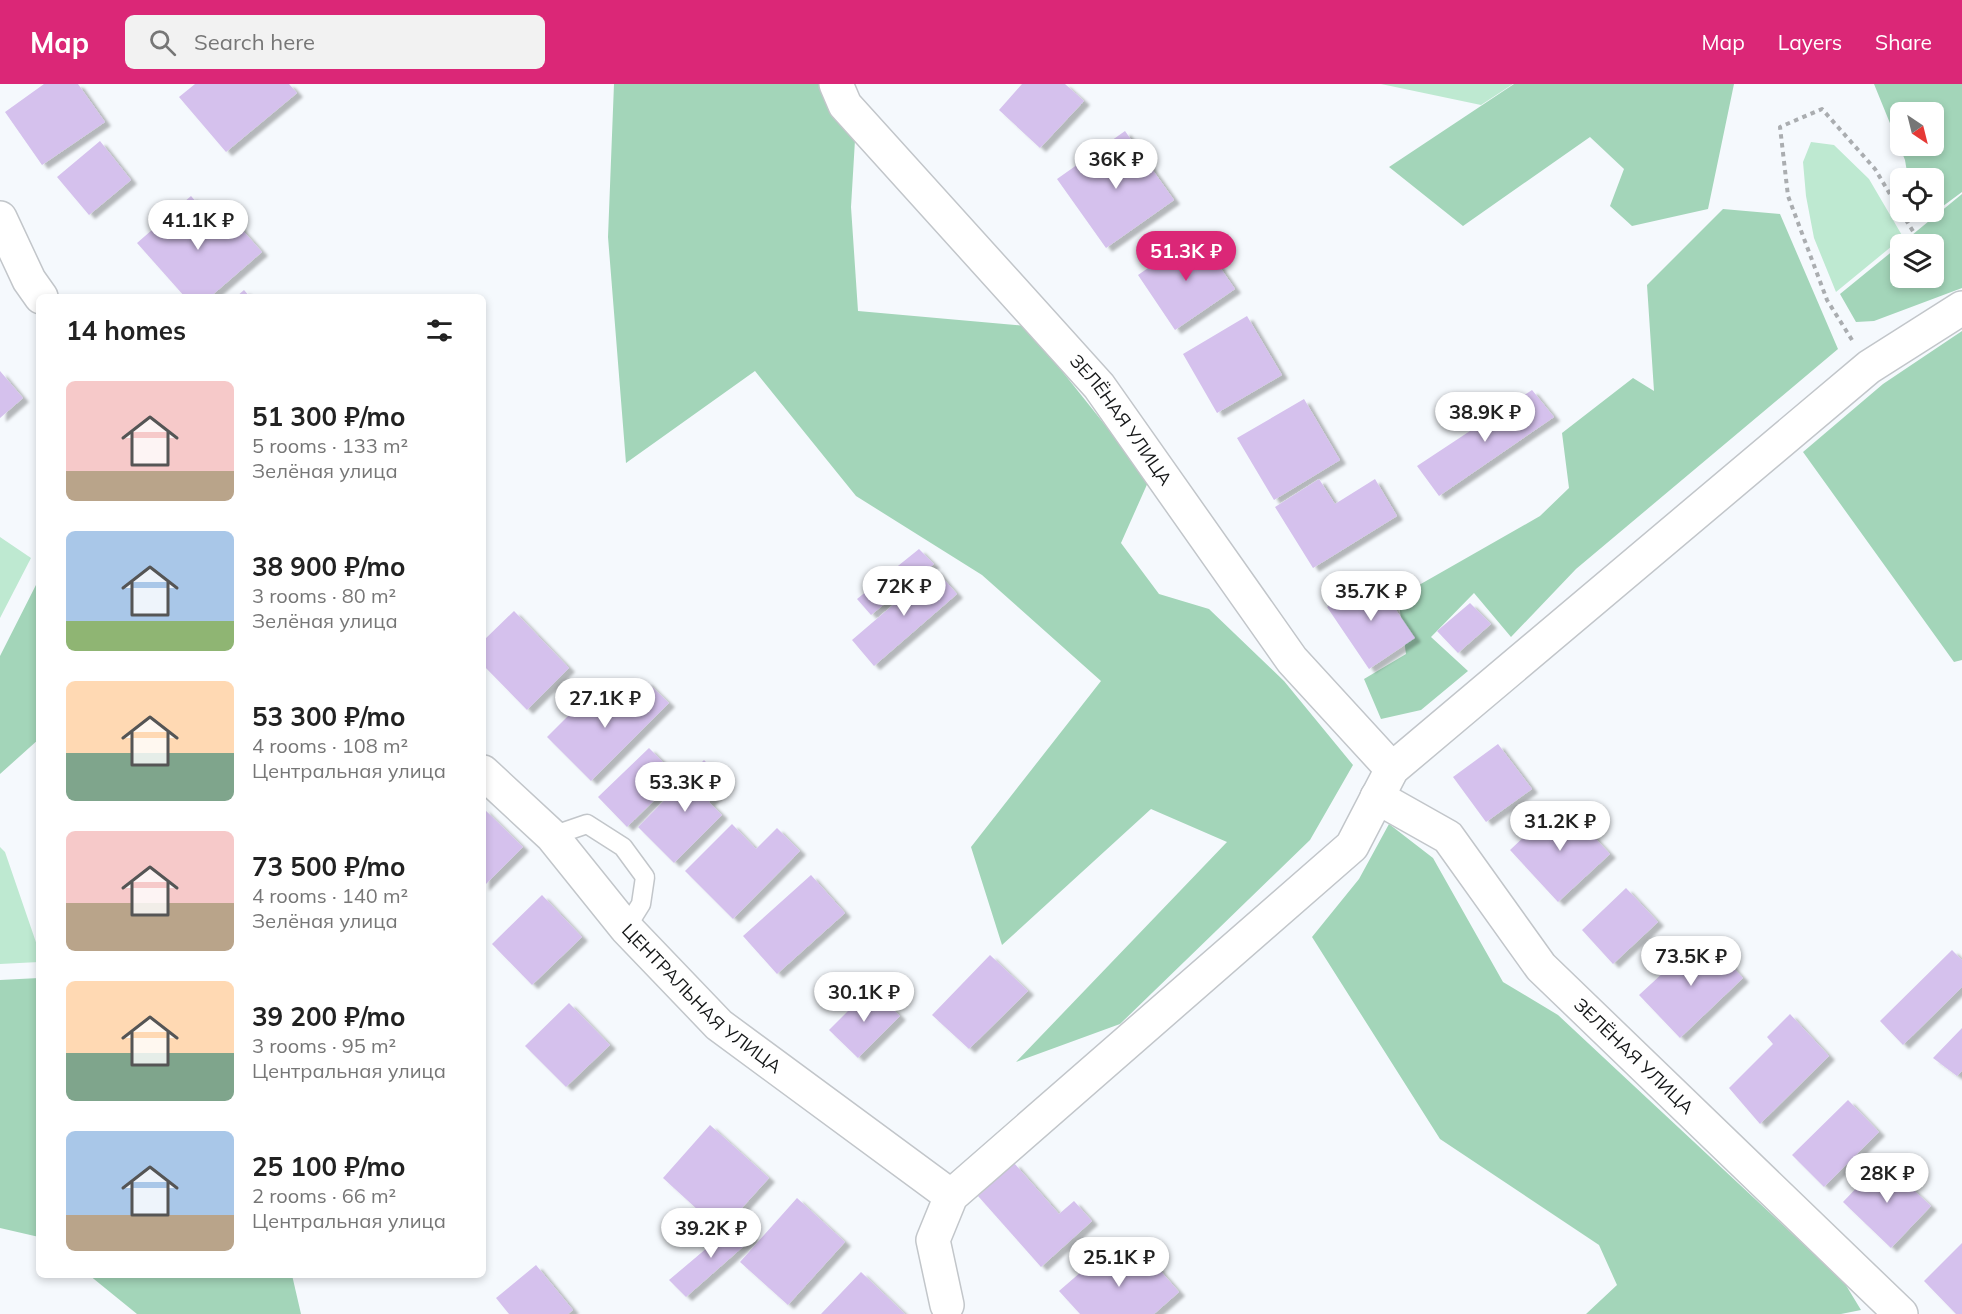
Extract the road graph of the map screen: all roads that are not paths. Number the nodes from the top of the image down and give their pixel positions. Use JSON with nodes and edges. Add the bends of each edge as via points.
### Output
{"nodes":[{"id":1,"x":836,"y":84,"type":"edge"},
{"id":2,"x":0,"y":218,"type":"edge"},
{"id":3,"x":39,"y":294,"type":"edge"},
{"id":4,"x":1962,"y":308,"type":"edge"},
{"id":5,"x":486,"y":775,"type":"edge"},
{"id":6,"x":1385,"y":783,"type":"junction"},
{"id":7,"x":552,"y":836,"type":"junction"},
{"id":8,"x":626,"y":928,"type":"junction"},
{"id":9,"x":951,"y":1196,"type":"junction"},
{"id":10,"x":951,"y":1311,"type":"edge"},
{"id":11,"x":1901,"y":1314,"type":"edge"}],
"edges":[{"from":1,"to":6,"type":"street","name":"ЗЕЛЁНАЯ УЛИЦА","via":[[845,105],[878,144],[1099,386],[1292,660]]},
{"from":2,"to":3,"type":"street"},
{"from":4,"to":6,"type":"street","via":[[1869,367]]},
{"from":5,"to":7,"type":"street","name":"ЦЕНТРАЛЬНАЯ УЛИЦА"},
{"from":6,"to":9,"type":"street","via":[[1352,846]]},
{"from":6,"to":11,"type":"street","name":"ЗЕЛЁНАЯ УЛИЦА","via":[[1448,837],[1541,967]]},
{"from":7,"to":8,"type":"street","name":"ЦЕНТРАЛЬНАЯ УЛИЦА"},
{"from":7,"to":8,"type":"lane","via":[[587,824],[623,847],[645,877],[641,904]]},
{"from":8,"to":9,"type":"street","name":"ЦЕНТРАЛЬНАЯ УЛИЦА","via":[[719,1025]]},
{"from":9,"to":10,"type":"street","via":[[933,1240]]}]}
